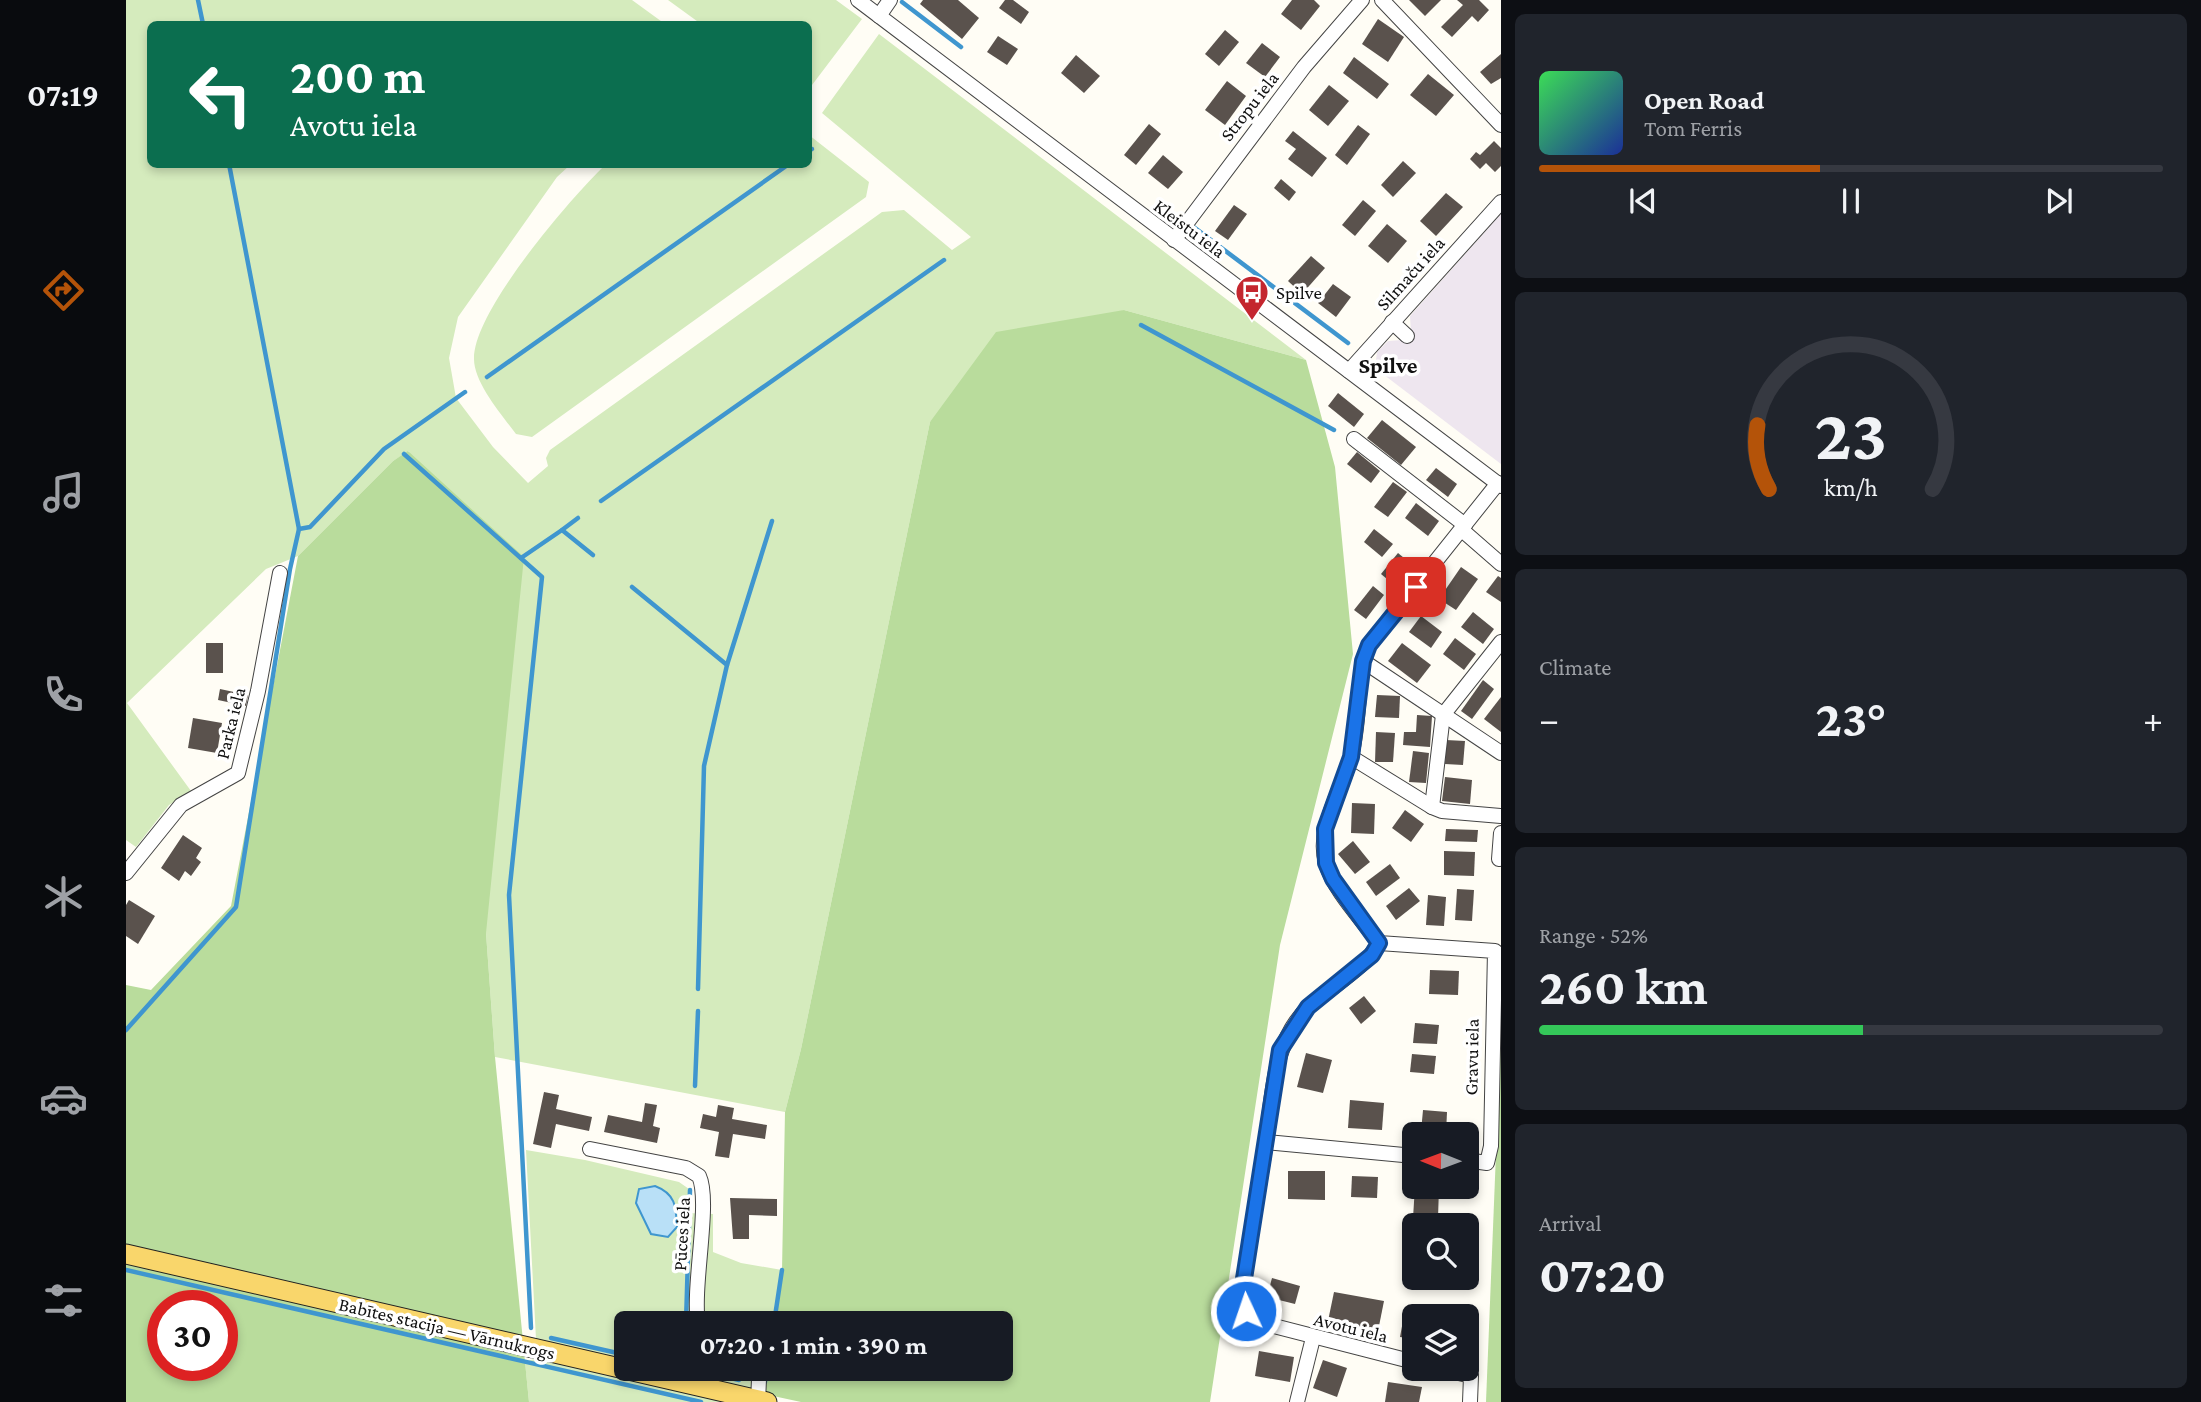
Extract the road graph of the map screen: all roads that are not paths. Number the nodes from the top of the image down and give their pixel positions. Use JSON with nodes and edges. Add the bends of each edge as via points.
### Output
{"nodes":[{"id":1,"x":858,"y":0,"type":"edge"},
{"id":2,"x":890,"y":0,"type":"edge"},
{"id":3,"x":1362,"y":0,"type":"edge"},
{"id":4,"x":1382,"y":0,"type":"edge"},
{"id":5,"x":879,"y":16,"type":"junction"},
{"id":6,"x":1501,"y":125,"type":"edge"},
{"id":7,"x":1501,"y":202,"type":"edge"},
{"id":8,"x":1174,"y":240,"type":"junction"},
{"id":9,"x":1392,"y":322,"type":"junction"},
{"id":10,"x":1407,"y":336,"type":"dead end"},
{"id":11,"x":1349,"y":371,"type":"junction"},
{"id":12,"x":1354,"y":439,"type":"dead end"},
{"id":13,"x":1500,"y":484,"type":"edge"},
{"id":14,"x":1464,"y":528,"type":"junction"},
{"id":15,"x":1501,"y":564,"type":"edge"},
{"id":16,"x":280,"y":573,"type":"dead end"},
{"id":17,"x":1501,"y":642,"type":"edge"},
{"id":18,"x":1363,"y":661,"type":"junction"},
{"id":19,"x":1443,"y":715,"type":"junction"},
{"id":20,"x":1501,"y":753,"type":"edge"},
{"id":21,"x":1351,"y":757,"type":"junction"},
{"id":22,"x":1432,"y":807,"type":"junction"},
{"id":23,"x":1501,"y":816,"type":"edge"},
{"id":24,"x":1501,"y":833,"type":"edge"},
{"id":25,"x":1499,"y":859,"type":"dead end"},
{"id":26,"x":126,"y":873,"type":"edge"},
{"id":27,"x":1379,"y":943,"type":"junction"},
{"id":28,"x":1266,"y":1142,"type":"junction"},
{"id":29,"x":590,"y":1149,"type":"dead end"},
{"id":30,"x":1402,"y":1155,"type":"edge"},
{"id":31,"x":1479,"y":1162,"type":"edge"},
{"id":32,"x":126,"y":1254,"type":"edge"},
{"id":33,"x":697,"y":1311,"type":"edge"},
{"id":34,"x":1313,"y":1338,"type":"junction"},
{"id":35,"x":1402,"y":1359,"type":"edge"},
{"id":36,"x":759,"y":1381,"type":"edge"},
{"id":37,"x":1472,"y":1381,"type":"edge"},
{"id":38,"x":761,"y":1401,"type":"edge"},
{"id":39,"x":1297,"y":1402,"type":"edge"},
{"id":40,"x":1470,"y":1402,"type":"edge"}],
"edges":[{"from":1,"to":5,"type":"street","name":"Kleistu iela"},
{"from":2,"to":5,"type":"street"},
{"from":3,"to":8,"type":"street","name":"Stropu iela","via":[[1304,67]]},
{"from":4,"to":6,"type":"street"},
{"from":5,"to":8,"type":"street","name":"Kleistu iela"},
{"from":7,"to":9,"type":"street","name":"Silmaču iela"},
{"from":8,"to":11,"type":"street","name":"Kleistu iela"},
{"from":9,"to":10,"type":"street"},
{"from":9,"to":11,"type":"street","name":"Silmaču iela"},
{"from":11,"to":13,"type":"street","name":"Kleistu iela"},
{"from":12,"to":14,"type":"street"},
{"from":13,"to":14,"type":"street"},
{"from":14,"to":15,"type":"street"},
{"from":14,"to":18,"type":"street","via":[[1369,645]]},
{"from":16,"to":26,"type":"street","name":"Parka iela","via":[[238,773],[181,805]]},
{"from":17,"to":19,"type":"street"},
{"from":18,"to":19,"type":"street"},
{"from":18,"to":21,"type":"street"},
{"from":19,"to":20,"type":"street"},
{"from":19,"to":22,"type":"street"},
{"from":21,"to":22,"type":"street"},
{"from":21,"to":27,"type":"street","via":[[1325,829],[1326,863]]},
{"from":22,"to":23,"type":"street"},
{"from":24,"to":25,"type":"street"},
{"from":27,"to":28,"type":"street","name":"Avotu iela","via":[[1372,955],[1308,1007],[1291,1030],[1280,1050]]},
{"from":27,"to":31,"type":"street","name":"Gravu iela","via":[[1495,951],[1491,1146],[1487,1163]]},
{"from":28,"to":30,"type":"street"},
{"from":28,"to":34,"type":"street","name":"Avotu iela","via":[[1242,1299],[1254,1321]]},
{"from":29,"to":33,"type":"street","name":"Pūces iela","via":[[686,1168],[699,1176]]},
{"from":32,"to":38,"type":"main road","name":"Babītes stacija — Vārnukrogs"},
{"from":34,"to":35,"type":"street","name":"Avotu iela"},
{"from":34,"to":39,"type":"street"},
{"from":36,"to":38,"type":"street"},
{"from":37,"to":40,"type":"street"}]}
